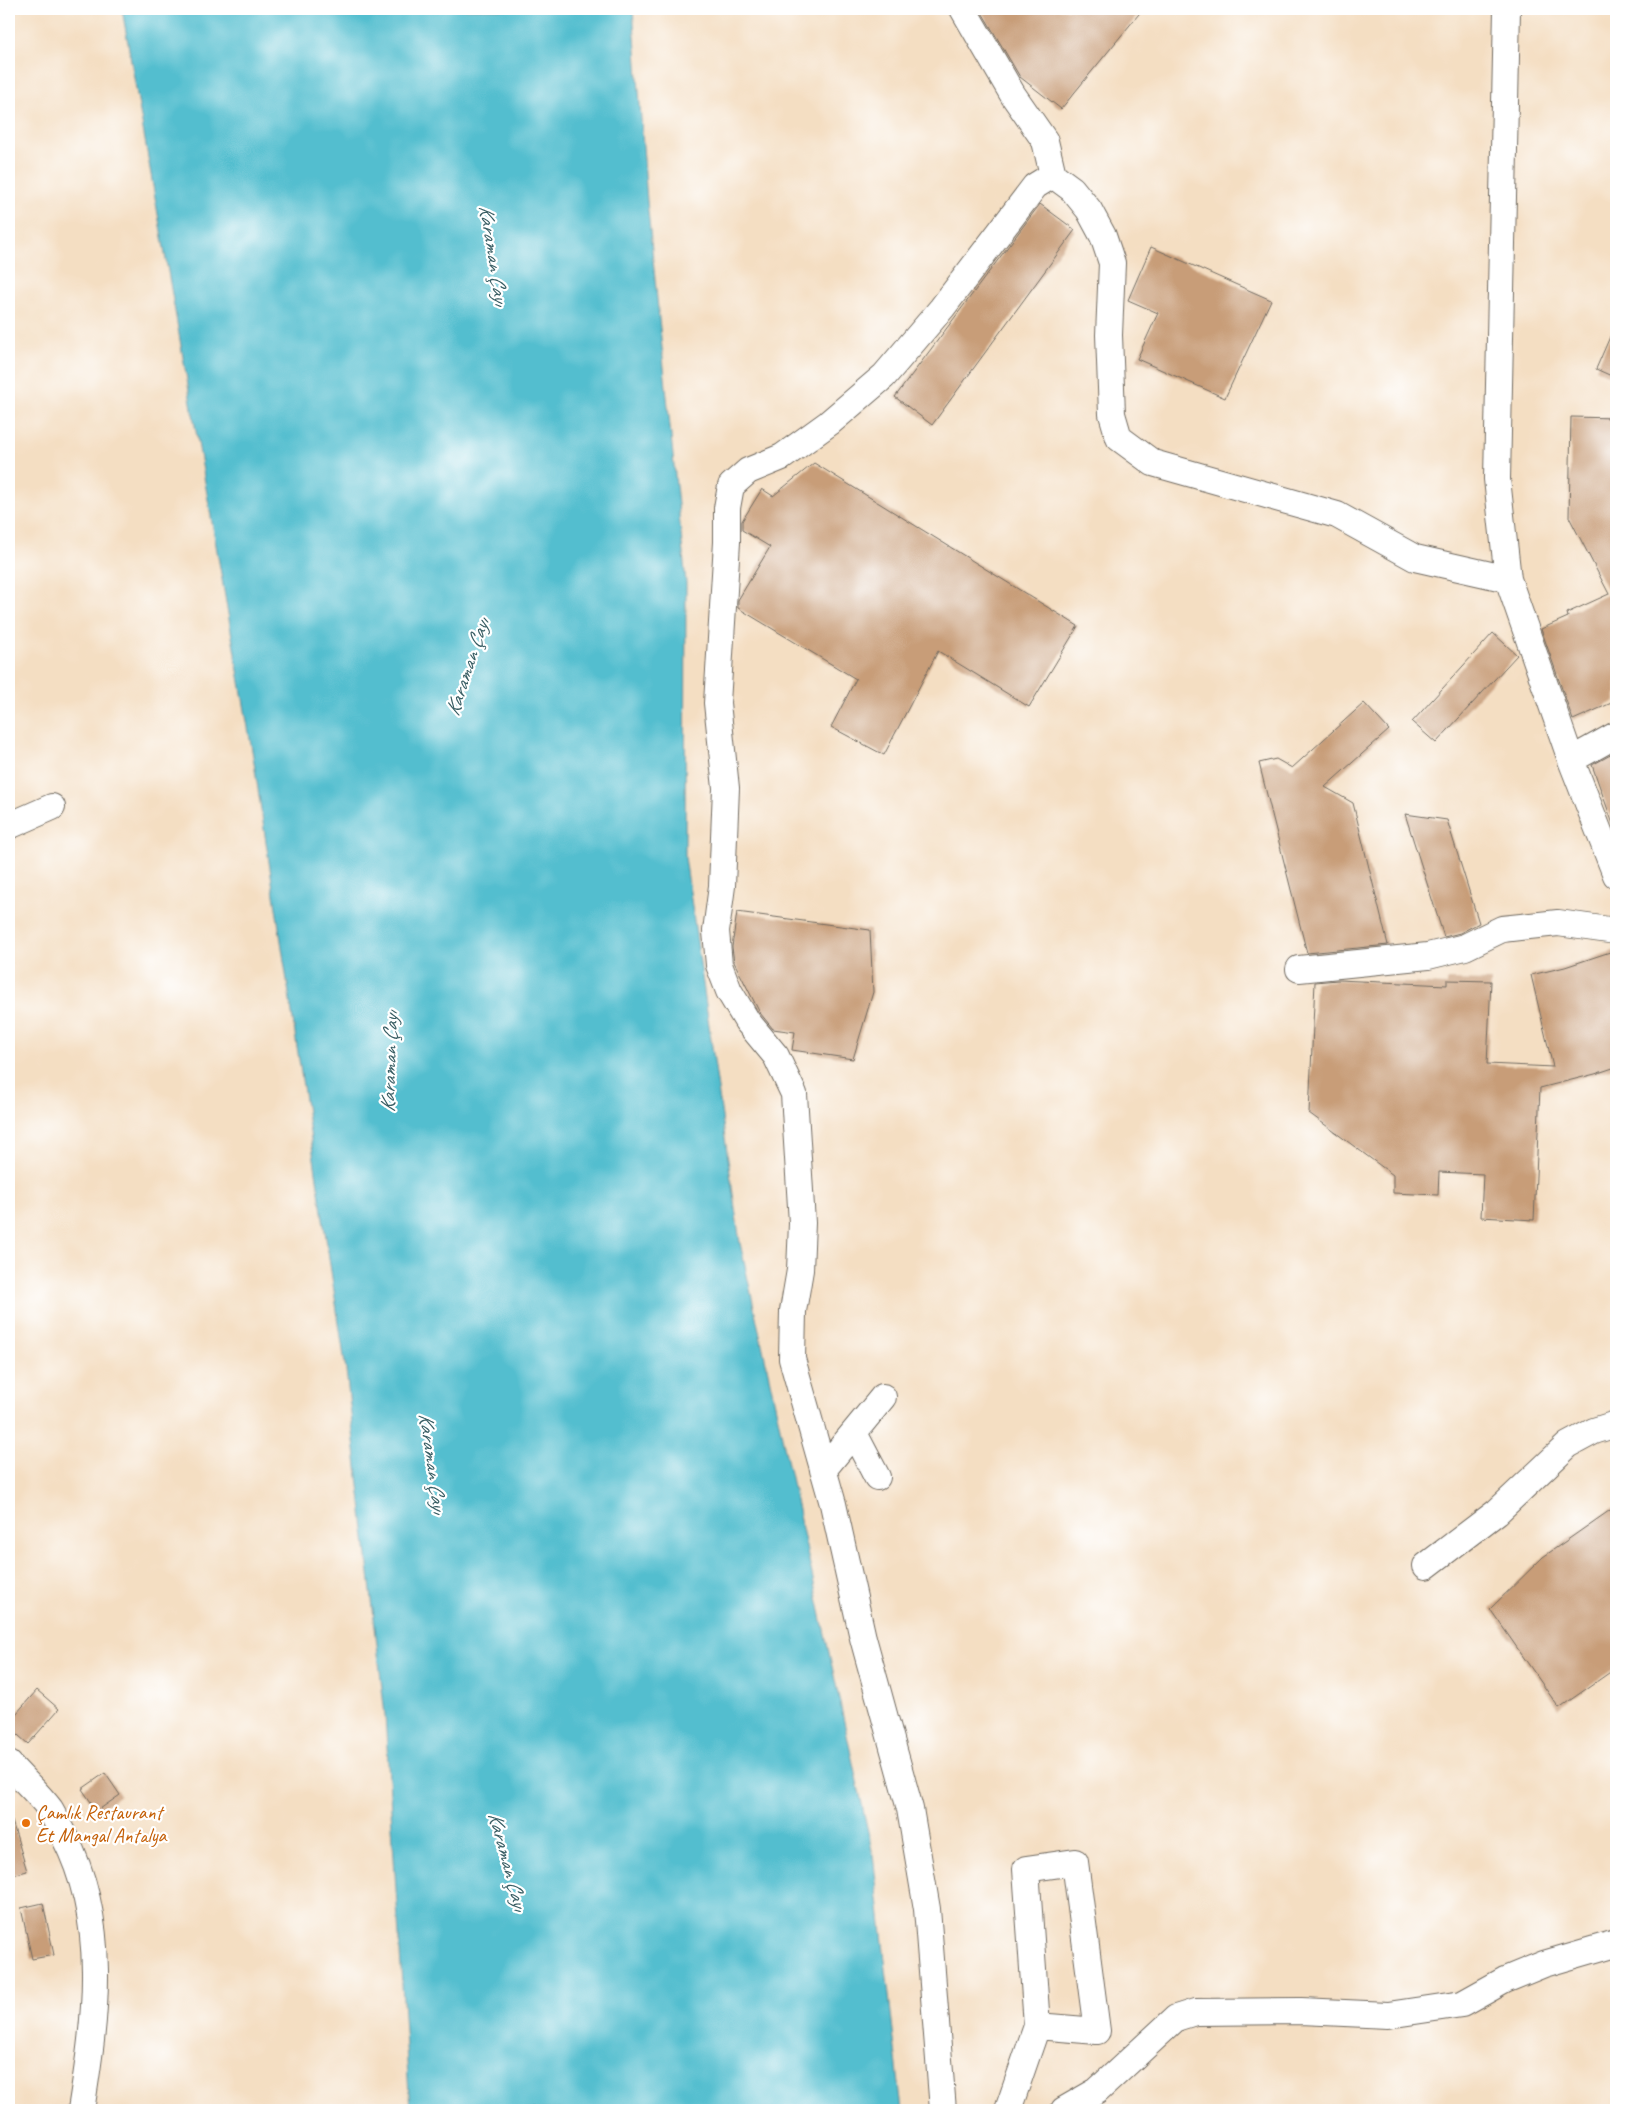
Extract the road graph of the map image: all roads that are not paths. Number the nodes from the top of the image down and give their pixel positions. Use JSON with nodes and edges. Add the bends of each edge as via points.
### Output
{"nodes":[{"id":1,"x":964,"y":9,"type":"edge"},
{"id":2,"x":1508,"y":9,"type":"edge"},
{"id":3,"x":1053,"y":175,"type":"junction"},
{"id":4,"x":1508,"y":579,"type":"junction"},
{"id":5,"x":1616,"y":735,"type":"edge"},
{"id":6,"x":1571,"y":760,"type":"junction"},
{"id":7,"x":52,"y":807,"type":"dead end"},
{"id":8,"x":9,"y":826,"type":"edge"},
{"id":9,"x":1616,"y":876,"type":"edge"},
{"id":10,"x":1616,"y":931,"type":"edge"},
{"id":11,"x":1299,"y":969,"type":"dead end"},
{"id":12,"x":883,"y":1397,"type":"dead end"},
{"id":13,"x":1616,"y":1424,"type":"edge"},
{"id":14,"x":854,"y":1433,"type":"junction"},
{"id":15,"x":823,"y":1470,"type":"junction"},
{"id":16,"x":877,"y":1477,"type":"dead end"},
{"id":17,"x":1426,"y":1566,"type":"dead end"},
{"id":18,"x":9,"y":1764,"type":"edge"},
{"id":19,"x":1616,"y":1943,"type":"edge"},
{"id":20,"x":1037,"y":2026,"type":"junction"},
{"id":21,"x":80,"y":2110,"type":"edge"},
{"id":22,"x":943,"y":2110,"type":"edge"},
{"id":23,"x":1008,"y":2110,"type":"edge"},
{"id":24,"x":1064,"y":2110,"type":"edge"}],
"edges":[{"from":1,"to":3,"type":"street","via":[[1013,95],[1044,141]]},
{"from":2,"to":4,"type":"street","via":[[1497,479]]},
{"from":3,"to":4,"type":"street","via":[[1072,189],[1090,210],[1104,236],[1112,264],[1109,335],[1112,414],[1119,438],[1153,463],[1337,515],[1415,558]]},
{"from":3,"to":15,"type":"street","via":[[1035,186],[942,308],[884,376],[782,457],[742,476],[731,486],[727,508],[717,702],[726,788],[717,940],[720,965],[729,991],[747,1021],[776,1056],[794,1094],[802,1223],[800,1270],[793,1311],[792,1359]]},
{"from":4,"to":6,"type":"street"},
{"from":5,"to":6,"type":"street"},
{"from":6,"to":9,"type":"street"},
{"from":7,"to":8,"type":"street"},
{"from":10,"to":11,"type":"street","via":[[1558,923],[1502,929],[1465,946],[1428,956]]},
{"from":12,"to":14,"type":"street"},
{"from":13,"to":17,"type":"street","via":[[1568,1445],[1497,1512]]},
{"from":14,"to":15,"type":"street"},
{"from":14,"to":16,"type":"street"},
{"from":15,"to":22,"type":"street","via":[[863,1638],[910,1808],[927,1909]]},
{"from":18,"to":21,"type":"street","via":[[50,1809],[76,1860],[92,1918],[96,1983]]},
{"from":19,"to":24,"type":"street","via":[[1544,1964],[1505,1980],[1462,2004],[1388,2015],[1301,2011],[1195,2012],[1176,2018],[1097,2091]]},
{"from":20,"to":20,"type":"street","via":[[1026,1869],[1076,1862],[1097,2031]]},
{"from":20,"to":23,"type":"street"}]}
